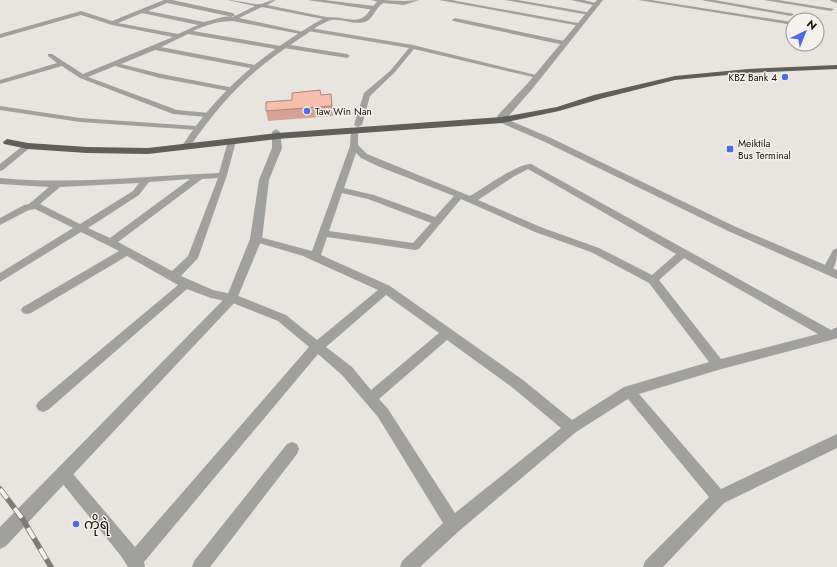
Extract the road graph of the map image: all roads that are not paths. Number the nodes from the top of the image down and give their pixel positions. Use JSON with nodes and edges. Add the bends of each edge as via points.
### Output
{"nodes":[{"id":1,"x":168,"y":0,"type":"edge"},
{"id":2,"x":230,"y":0,"type":"edge"},
{"id":3,"x":273,"y":0,"type":"edge"},
{"id":4,"x":311,"y":0,"type":"edge"},
{"id":5,"x":374,"y":0,"type":"edge"},
{"id":6,"x":416,"y":0,"type":"edge"},
{"id":7,"x":442,"y":0,"type":"edge"},
{"id":8,"x":490,"y":0,"type":"edge"},
{"id":9,"x":508,"y":0,"type":"edge"},
{"id":10,"x":574,"y":0,"type":"edge"},
{"id":11,"x":641,"y":0,"type":"edge"},
{"id":12,"x":704,"y":0,"type":"edge"},
{"id":13,"x":767,"y":0,"type":"edge"},
{"id":14,"x":833,"y":0,"type":"edge"},
{"id":15,"x":837,"y":0,"type":"edge"},
{"id":16,"x":382,"y":1,"type":"junction"},
{"id":17,"x":716,"y":1,"type":"edge"},
{"id":18,"x":598,"y":2,"type":"edge"},
{"id":19,"x":795,"y":2,"type":"edge"},
{"id":20,"x":259,"y":6,"type":"junction"},
{"id":21,"x":482,"y":7,"type":"junction"},
{"id":22,"x":374,"y":8,"type":"junction"},
{"id":23,"x":831,"y":9,"type":"dead end"},
{"id":24,"x":142,"y":11,"type":"junction"},
{"id":25,"x":710,"y":11,"type":"junction"},
{"id":26,"x":794,"y":12,"type":"edge"},
{"id":27,"x":589,"y":13,"type":"junction"},
{"id":28,"x":785,"y":13,"type":"edge"},
{"id":29,"x":235,"y":18,"type":"junction"},
{"id":30,"x":328,"y":18,"type":"junction"},
{"id":31,"x":455,"y":20,"type":"dead end"},
{"id":32,"x":112,"y":23,"type":"junction"},
{"id":33,"x":204,"y":24,"type":"junction"},
{"id":34,"x":580,"y":24,"type":"junction"},
{"id":35,"x":785,"y":24,"type":"edge"},
{"id":36,"x":308,"y":31,"type":"junction"},
{"id":37,"x":186,"y":32,"type":"junction"},
{"id":38,"x":0,"y":36,"type":"edge"},
{"id":39,"x":178,"y":36,"type":"junction"},
{"id":40,"x":564,"y":43,"type":"junction"},
{"id":41,"x":283,"y":47,"type":"junction"},
{"id":42,"x":413,"y":47,"type":"junction"},
{"id":43,"x":156,"y":48,"type":"junction"},
{"id":44,"x":50,"y":55,"type":"dead end"},
{"id":45,"x":347,"y":56,"type":"dead end"},
{"id":46,"x":61,"y":64,"type":"junction"},
{"id":47,"x":115,"y":64,"type":"junction"},
{"id":48,"x":255,"y":67,"type":"junction"},
{"id":49,"x":837,"y":67,"type":"edge"},
{"id":50,"x":82,"y":76,"type":"junction"},
{"id":51,"x":537,"y":76,"type":"junction"},
{"id":52,"x":0,"y":82,"type":"edge"},
{"id":53,"x":229,"y":89,"type":"junction"},
{"id":54,"x":0,"y":108,"type":"edge"},
{"id":55,"x":206,"y":115,"type":"junction"},
{"id":56,"x":505,"y":118,"type":"junction"},
{"id":57,"x":197,"y":128,"type":"junction"},
{"id":58,"x":356,"y":128,"type":"junction"},
{"id":59,"x":277,"y":134,"type":"junction"},
{"id":60,"x":232,"y":141,"type":"junction"},
{"id":61,"x":4,"y":142,"type":"edge"},
{"id":62,"x":188,"y":143,"type":"junction"},
{"id":63,"x":28,"y":146,"type":"junction"},
{"id":64,"x":354,"y":146,"type":"junction"},
{"id":65,"x":0,"y":168,"type":"edge"},
{"id":66,"x":223,"y":175,"type":"junction"},
{"id":67,"x":201,"y":176,"type":"junction"},
{"id":68,"x":146,"y":180,"type":"junction"},
{"id":69,"x":0,"y":181,"type":"edge"},
{"id":70,"x":58,"y":184,"type":"junction"},
{"id":71,"x":339,"y":190,"type":"junction"},
{"id":72,"x":460,"y":196,"type":"junction"},
{"id":73,"x":471,"y":200,"type":"junction"},
{"id":74,"x":31,"y":207,"type":"junction"},
{"id":75,"x":436,"y":221,"type":"junction"},
{"id":76,"x":0,"y":222,"type":"edge"},
{"id":77,"x":80,"y":228,"type":"junction"},
{"id":78,"x":324,"y":233,"type":"junction"},
{"id":79,"x":256,"y":239,"type":"junction"},
{"id":80,"x":110,"y":243,"type":"junction"},
{"id":81,"x":128,"y":251,"type":"junction"},
{"id":82,"x":837,"y":252,"type":"edge"},
{"id":83,"x":682,"y":254,"type":"junction"},
{"id":84,"x":315,"y":257,"type":"junction"},
{"id":85,"x":827,"y":270,"type":"junction"},
{"id":86,"x":837,"y":275,"type":"edge"},
{"id":87,"x":174,"y":276,"type":"junction"},
{"id":88,"x":0,"y":278,"type":"edge"},
{"id":89,"x":653,"y":280,"type":"junction"},
{"id":90,"x":186,"y":284,"type":"junction"},
{"id":91,"x":386,"y":289,"type":"junction"},
{"id":92,"x":232,"y":298,"type":"junction"},
{"id":93,"x":28,"y":310,"type":"dead end"},
{"id":94,"x":447,"y":333,"type":"junction"},
{"id":95,"x":834,"y":334,"type":"edge"},
{"id":96,"x":316,"y":347,"type":"junction"},
{"id":97,"x":718,"y":365,"type":"junction"},
{"id":98,"x":629,"y":391,"type":"junction"},
{"id":99,"x":370,"y":398,"type":"junction"},
{"id":100,"x":43,"y":406,"type":"dead end"},
{"id":101,"x":571,"y":428,"type":"junction"},
{"id":102,"x":837,"y":441,"type":"edge"},
{"id":103,"x":292,"y":449,"type":"dead end"},
{"id":104,"x":63,"y":473,"type":"junction"},
{"id":105,"x":719,"y":498,"type":"junction"},
{"id":106,"x":453,"y":525,"type":"junction"},
{"id":107,"x":0,"y":540,"type":"edge"},
{"id":108,"x":136,"y":564,"type":"edge"},
{"id":109,"x":200,"y":567,"type":"edge"},
{"id":110,"x":408,"y":567,"type":"edge"},
{"id":111,"x":651,"y":567,"type":"edge"}],
"edges":[{"from":1,"to":24,"type":"street"},
{"from":1,"to":29,"type":"street"},
{"from":2,"to":20,"type":"street"},
{"from":3,"to":20,"type":"street"},
{"from":4,"to":22,"type":"street"},
{"from":5,"to":16,"type":"street"},
{"from":6,"to":16,"type":"street","via":[[404,3]]},
{"from":7,"to":21,"type":"street"},
{"from":8,"to":21,"type":"street"},
{"from":9,"to":27,"type":"street"},
{"from":10,"to":18,"type":"street"},
{"from":11,"to":25,"type":"street"},
{"from":12,"to":17,"type":"street"},
{"from":13,"to":19,"type":"street"},
{"from":14,"to":15,"type":"street"},
{"from":16,"to":22,"type":"street"},
{"from":17,"to":25,"type":"street"},
{"from":17,"to":28,"type":"street"},
{"from":18,"to":27,"type":"street"},
{"from":19,"to":23,"type":"street"},
{"from":19,"to":26,"type":"street"},
{"from":20,"to":29,"type":"street"},
{"from":20,"to":30,"type":"street"},
{"from":21,"to":34,"type":"street"},
{"from":22,"to":30,"type":"street","via":[[368,18],[361,21]]},
{"from":24,"to":32,"type":"street"},
{"from":24,"to":33,"type":"street"},
{"from":25,"to":35,"type":"street"},
{"from":27,"to":34,"type":"street"},
{"from":29,"to":33,"type":"street"},
{"from":29,"to":36,"type":"street"},
{"from":30,"to":36,"type":"street"},
{"from":31,"to":40,"type":"street"},
{"from":32,"to":38,"type":"street","via":[[81,13]]},
{"from":32,"to":39,"type":"street"},
{"from":33,"to":37,"type":"street"},
{"from":34,"to":40,"type":"street"},
{"from":36,"to":41,"type":"street"},
{"from":36,"to":42,"type":"street"},
{"from":37,"to":39,"type":"street"},
{"from":37,"to":41,"type":"street"},
{"from":39,"to":43,"type":"street"},
{"from":40,"to":51,"type":"street"},
{"from":41,"to":45,"type":"street"},
{"from":41,"to":48,"type":"street"},
{"from":42,"to":51,"type":"street"},
{"from":42,"to":58,"type":"street","via":[[392,72],[367,95]]},
{"from":43,"to":47,"type":"street"},
{"from":43,"to":48,"type":"street"},
{"from":44,"to":46,"type":"street"},
{"from":46,"to":50,"type":"street"},
{"from":46,"to":52,"type":"street"},
{"from":47,"to":50,"type":"street"},
{"from":47,"to":53,"type":"street","via":[[160,76]]},
{"from":48,"to":53,"type":"street"},
{"from":49,"to":56,"type":"highway","via":[[748,71],[675,78],[559,109]]},
{"from":50,"to":55,"type":"street","via":[[176,112]]},
{"from":51,"to":56,"type":"street"},
{"from":53,"to":55,"type":"street"},
{"from":54,"to":57,"type":"street","via":[[80,120]]},
{"from":55,"to":57,"type":"street"},
{"from":56,"to":58,"type":"highway"},
{"from":56,"to":85,"type":"street","via":[[732,229]]},
{"from":57,"to":62,"type":"street"},
{"from":58,"to":59,"type":"highway"},
{"from":58,"to":64,"type":"street"},
{"from":59,"to":60,"type":"highway"},
{"from":59,"to":62,"type":"highway"},
{"from":59,"to":79,"type":"street","via":[[277,148],[264,180]]},
{"from":60,"to":62,"type":"highway"},
{"from":60,"to":66,"type":"street"},
{"from":61,"to":62,"type":"highway","via":[[35,141],[114,146]]},
{"from":61,"to":63,"type":"highway"},
{"from":62,"to":63,"type":"highway","via":[[148,151]]},
{"from":63,"to":65,"type":"street"},
{"from":64,"to":71,"type":"street"},
{"from":64,"to":72,"type":"street","via":[[364,156],[383,165]]},
{"from":66,"to":67,"type":"street"},
{"from":66,"to":87,"type":"street","via":[[193,258]]},
{"from":67,"to":68,"type":"street"},
{"from":67,"to":80,"type":"street"},
{"from":68,"to":70,"type":"street"},
{"from":68,"to":77,"type":"street","via":[[136,193]]},
{"from":69,"to":70,"type":"street"},
{"from":70,"to":74,"type":"street"},
{"from":71,"to":75,"type":"street","via":[[371,197]]},
{"from":71,"to":78,"type":"street"},
{"from":72,"to":73,"type":"street"},
{"from":72,"to":75,"type":"street"},
{"from":73,"to":83,"type":"street","via":[[528,166]]},
{"from":73,"to":89,"type":"street","via":[[539,230],[595,250]]},
{"from":74,"to":76,"type":"street"},
{"from":74,"to":77,"type":"street","via":[[36,206]]},
{"from":75,"to":78,"type":"street","via":[[415,247]]},
{"from":77,"to":80,"type":"street"},
{"from":77,"to":88,"type":"street"},
{"from":78,"to":84,"type":"street"},
{"from":79,"to":84,"type":"street"},
{"from":79,"to":92,"type":"street"},
{"from":80,"to":81,"type":"street"},
{"from":81,"to":87,"type":"street"},
{"from":81,"to":93,"type":"street"},
{"from":82,"to":85,"type":"street"},
{"from":83,"to":89,"type":"street"},
{"from":83,"to":95,"type":"street"},
{"from":84,"to":91,"type":"street"},
{"from":85,"to":86,"type":"street"},
{"from":87,"to":90,"type":"street"},
{"from":89,"to":97,"type":"street"},
{"from":90,"to":92,"type":"street","via":[[211,294]]},
{"from":90,"to":100,"type":"street"},
{"from":91,"to":94,"type":"street"},
{"from":91,"to":96,"type":"street"},
{"from":92,"to":96,"type":"street","via":[[282,318]]},
{"from":92,"to":104,"type":"street"},
{"from":94,"to":99,"type":"street"},
{"from":94,"to":101,"type":"street","via":[[518,384]]},
{"from":95,"to":97,"type":"street"},
{"from":96,"to":99,"type":"street","via":[[347,371]]},
{"from":96,"to":108,"type":"street"},
{"from":97,"to":98,"type":"street"},
{"from":98,"to":101,"type":"street"},
{"from":98,"to":105,"type":"street"},
{"from":99,"to":106,"type":"street","via":[[383,413]]},
{"from":101,"to":106,"type":"street"},
{"from":102,"to":105,"type":"street"},
{"from":103,"to":109,"type":"street"},
{"from":104,"to":107,"type":"street"},
{"from":104,"to":108,"type":"street"},
{"from":105,"to":111,"type":"street"},
{"from":106,"to":110,"type":"street"}]}
